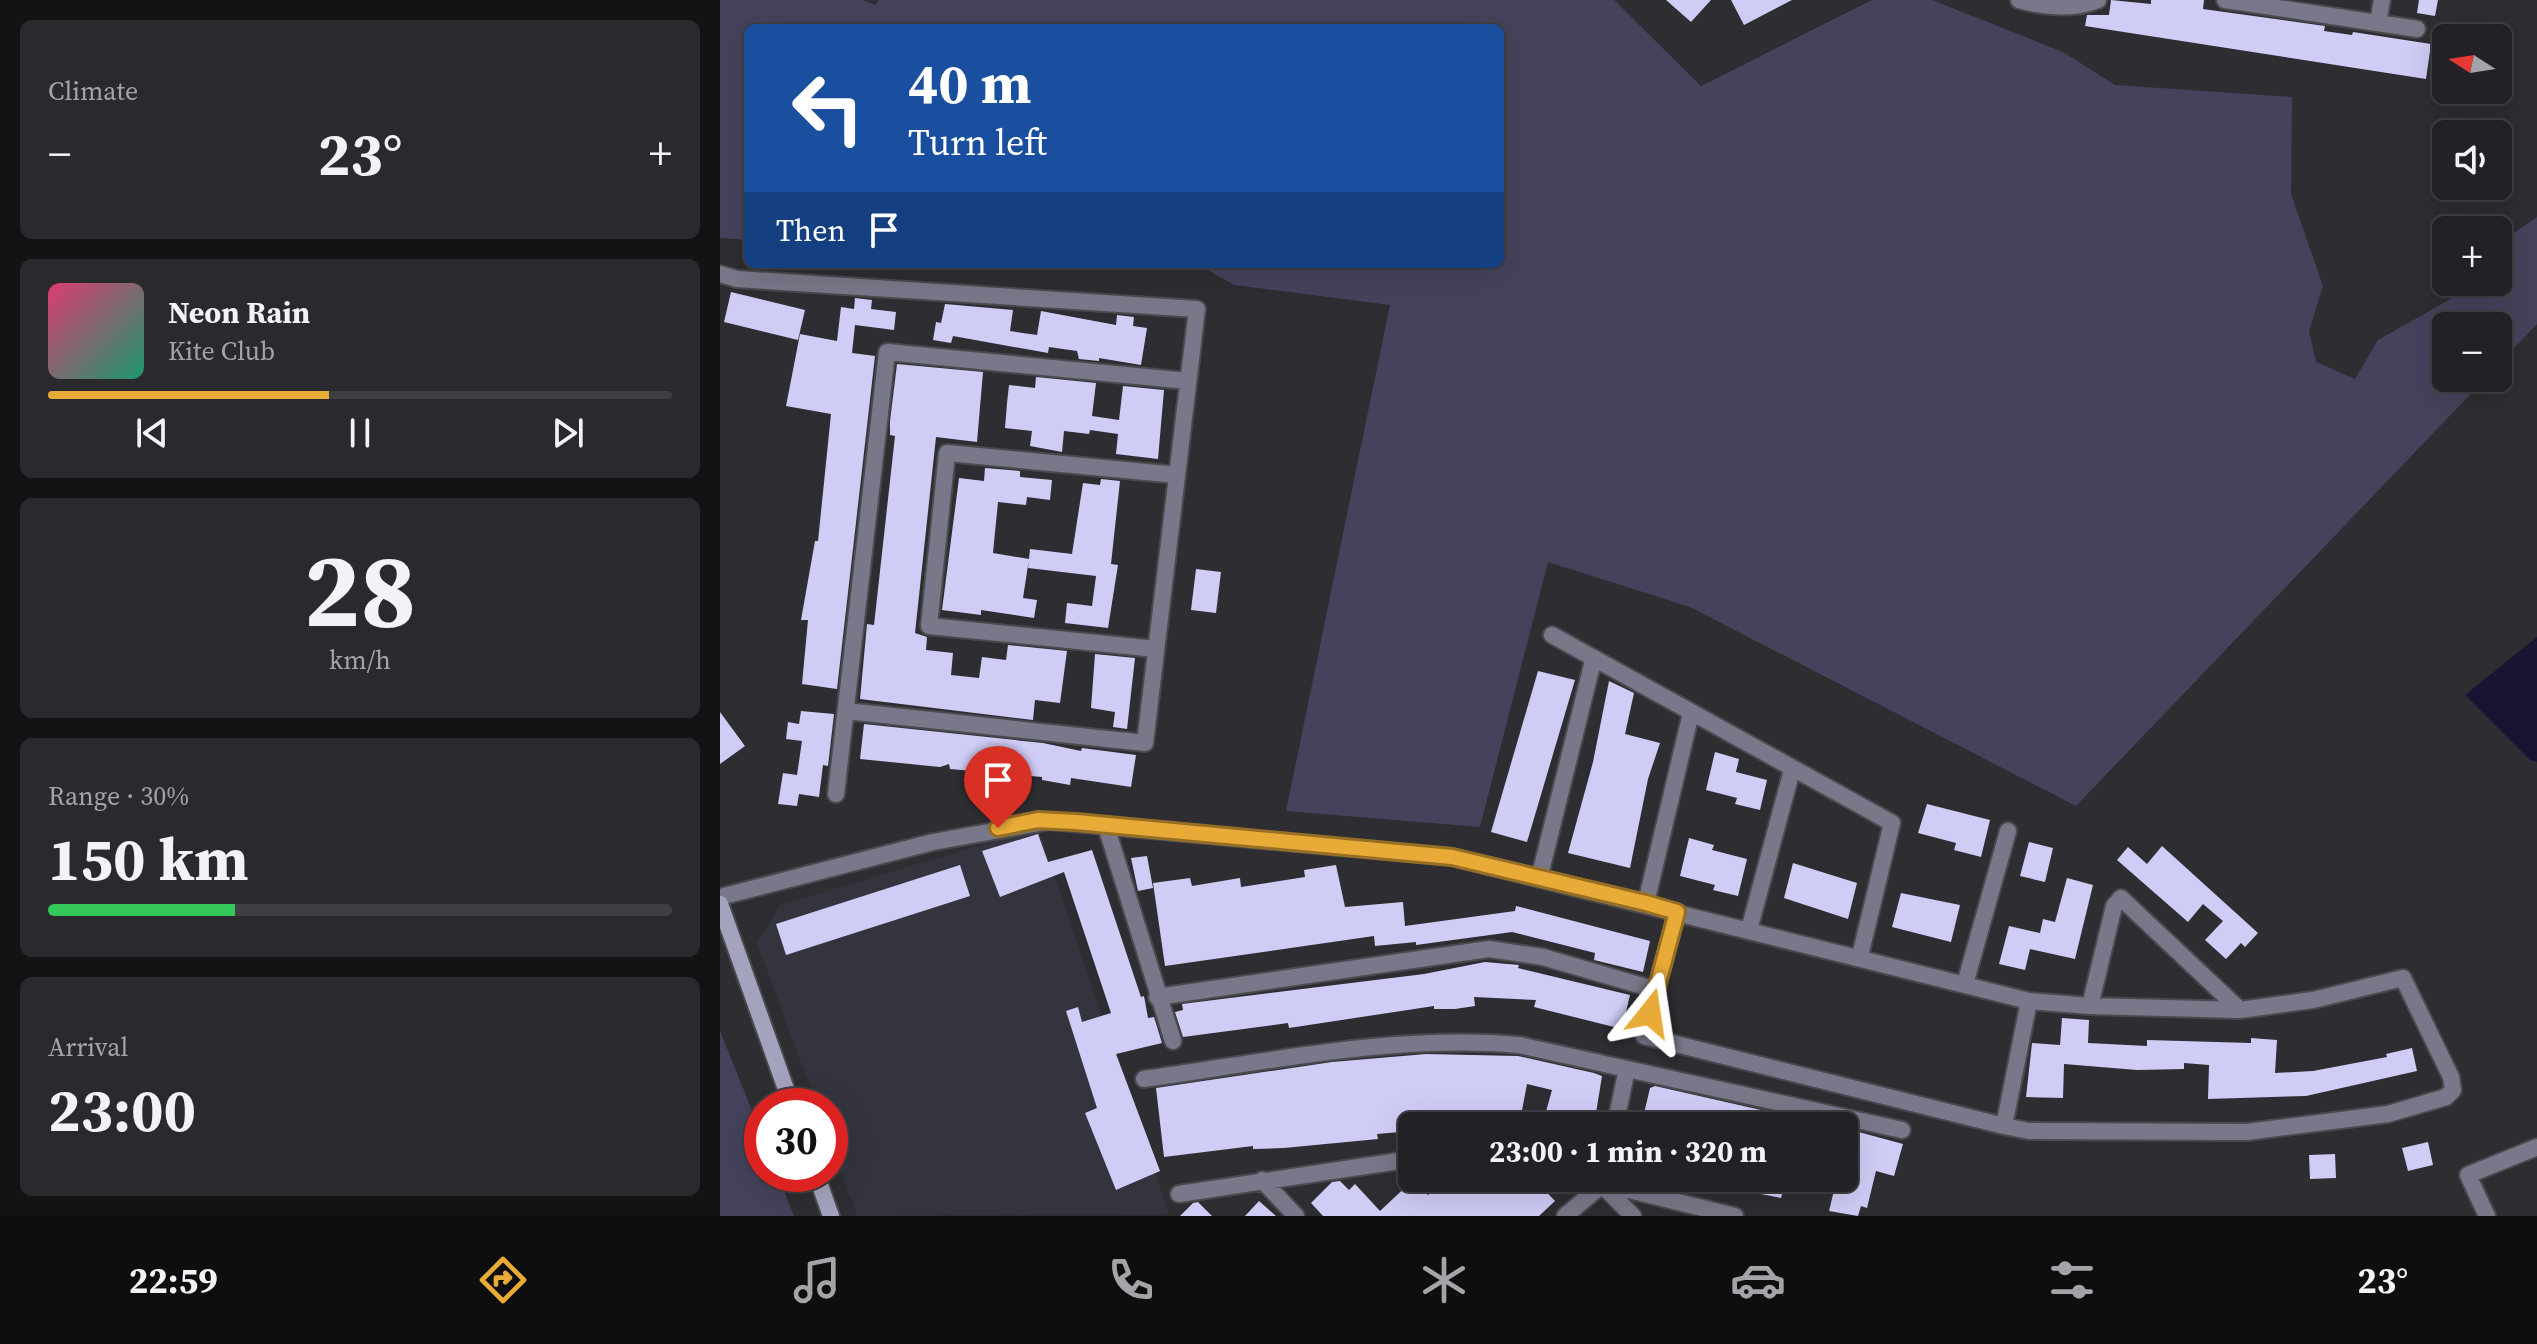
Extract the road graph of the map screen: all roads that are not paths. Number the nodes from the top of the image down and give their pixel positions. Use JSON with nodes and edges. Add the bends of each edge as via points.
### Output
{"nodes":[{"id":1,"x":2019,"y":0,"type":"edge"},
{"id":2,"x":2098,"y":0,"type":"edge"},
{"id":3,"x":2225,"y":0,"type":"edge"},
{"id":4,"x":2382,"y":0,"type":"edge"},
{"id":5,"x":2271,"y":3,"type":"edge"},
{"id":6,"x":2378,"y":23,"type":"junction"},
{"id":7,"x":2417,"y":29,"type":"dead end"},
{"id":8,"x":720,"y":274,"type":"edge"},
{"id":9,"x":1188,"y":381,"type":"junction"},
{"id":10,"x":1177,"y":475,"type":"junction"},
{"id":11,"x":1552,"y":635,"type":"dead end"},
{"id":12,"x":1156,"y":649,"type":"junction"},
{"id":13,"x":1593,"y":661,"type":"junction"},
{"id":14,"x":846,"y":711,"type":"junction"},
{"id":15,"x":1691,"y":713,"type":"junction"},
{"id":16,"x":1792,"y":770,"type":"junction"},
{"id":17,"x":836,"y":794,"type":"dead end"},
{"id":18,"x":1106,"y":826,"type":"junction"},
{"id":19,"x":2008,"y":831,"type":"dead end"},
{"id":20,"x":1539,"y":879,"type":"junction"},
{"id":21,"x":720,"y":897,"type":"edge"},
{"id":22,"x":1646,"y":903,"type":"junction"},
{"id":23,"x":720,"y":904,"type":"edge"},
{"id":24,"x":1677,"y":912,"type":"junction"},
{"id":25,"x":1749,"y":930,"type":"junction"},
{"id":26,"x":1860,"y":956,"type":"junction"},
{"id":27,"x":1965,"y":984,"type":"junction"},
{"id":28,"x":1656,"y":990,"type":"junction"},
{"id":29,"x":1157,"y":997,"type":"junction"},
{"id":30,"x":2029,"y":1001,"type":"junction"},
{"id":31,"x":2090,"y":1006,"type":"junction"},
{"id":32,"x":2240,"y":1010,"type":"junction"},
{"id":33,"x":1173,"y":1041,"type":"dead end"},
{"id":34,"x":1627,"y":1069,"type":"junction"},
{"id":35,"x":1144,"y":1079,"type":"dead end"},
{"id":36,"x":786,"y":1088,"type":"edge"},
{"id":37,"x":1618,"y":1112,"type":"edge"},
{"id":38,"x":2004,"y":1126,"type":"junction"},
{"id":39,"x":1902,"y":1130,"type":"dead end"},
{"id":40,"x":2537,"y":1147,"type":"edge"},
{"id":41,"x":1398,"y":1161,"type":"edge"},
{"id":42,"x":1262,"y":1180,"type":"junction"},
{"id":43,"x":822,"y":1192,"type":"edge"},
{"id":44,"x":1592,"y":1192,"type":"edge"},
{"id":45,"x":1612,"y":1192,"type":"edge"},
{"id":46,"x":1642,"y":1192,"type":"edge"},
{"id":47,"x":1179,"y":1194,"type":"dead end"},
{"id":48,"x":831,"y":1216,"type":"edge"},
{"id":49,"x":1296,"y":1216,"type":"edge"},
{"id":50,"x":1565,"y":1216,"type":"edge"},
{"id":51,"x":1633,"y":1216,"type":"edge"},
{"id":52,"x":1735,"y":1216,"type":"edge"},
{"id":53,"x":2487,"y":1216,"type":"edge"}],
"edges":[{"from":1,"to":2,"type":"street","via":[[2039,6]]},
{"from":3,"to":5,"type":"street"},
{"from":4,"to":6,"type":"street"},
{"from":5,"to":6,"type":"street"},
{"from":6,"to":7,"type":"street"},
{"from":8,"to":9,"type":"street","via":[[1197,309]]},
{"from":9,"to":10,"type":"street"},
{"from":9,"to":14,"type":"street","via":[[887,352]]},
{"from":10,"to":12,"type":"street"},
{"from":10,"to":12,"type":"street","via":[[947,453],[929,626]]},
{"from":11,"to":13,"type":"street"},
{"from":12,"to":14,"type":"street","via":[[1145,743]]},
{"from":13,"to":15,"type":"street"},
{"from":13,"to":20,"type":"street"},
{"from":14,"to":17,"type":"street"},
{"from":15,"to":16,"type":"street"},
{"from":15,"to":22,"type":"street"},
{"from":16,"to":25,"type":"street"},
{"from":16,"to":26,"type":"street","via":[[1892,823]]},
{"from":18,"to":20,"type":"street","via":[[1452,857]]},
{"from":18,"to":21,"type":"street","via":[[1038,820]]},
{"from":18,"to":29,"type":"street"},
{"from":19,"to":27,"type":"street"},
{"from":20,"to":22,"type":"street"},
{"from":22,"to":24,"type":"street"},
{"from":23,"to":36,"type":"street"},
{"from":24,"to":25,"type":"street"},
{"from":24,"to":28,"type":"street"},
{"from":25,"to":26,"type":"street"},
{"from":26,"to":27,"type":"street"},
{"from":27,"to":30,"type":"street"},
{"from":28,"to":29,"type":"street","via":[[1543,957],[1489,949]]},
{"from":28,"to":38,"type":"street","via":[[1644,1036]]},
{"from":29,"to":33,"type":"street"},
{"from":30,"to":31,"type":"street"},
{"from":30,"to":38,"type":"street"},
{"from":31,"to":32,"type":"street"},
{"from":31,"to":32,"type":"street","via":[[2114,906],[2121,898]]},
{"from":32,"to":38,"type":"street","via":[[2313,1000],[2403,978],[2453,1090],[2446,1097],[2388,1114],[2247,1132],[2029,1131]]},
{"from":34,"to":35,"type":"street","via":[[1519,1045],[1415,1042]]},
{"from":34,"to":37,"type":"street"},
{"from":34,"to":39,"type":"street"},
{"from":40,"to":53,"type":"street","via":[[2468,1175]]},
{"from":41,"to":42,"type":"street"},
{"from":42,"to":47,"type":"street"},
{"from":42,"to":49,"type":"street"},
{"from":43,"to":48,"type":"street"},
{"from":44,"to":50,"type":"street"},
{"from":45,"to":51,"type":"street"},
{"from":46,"to":52,"type":"street"}]}
